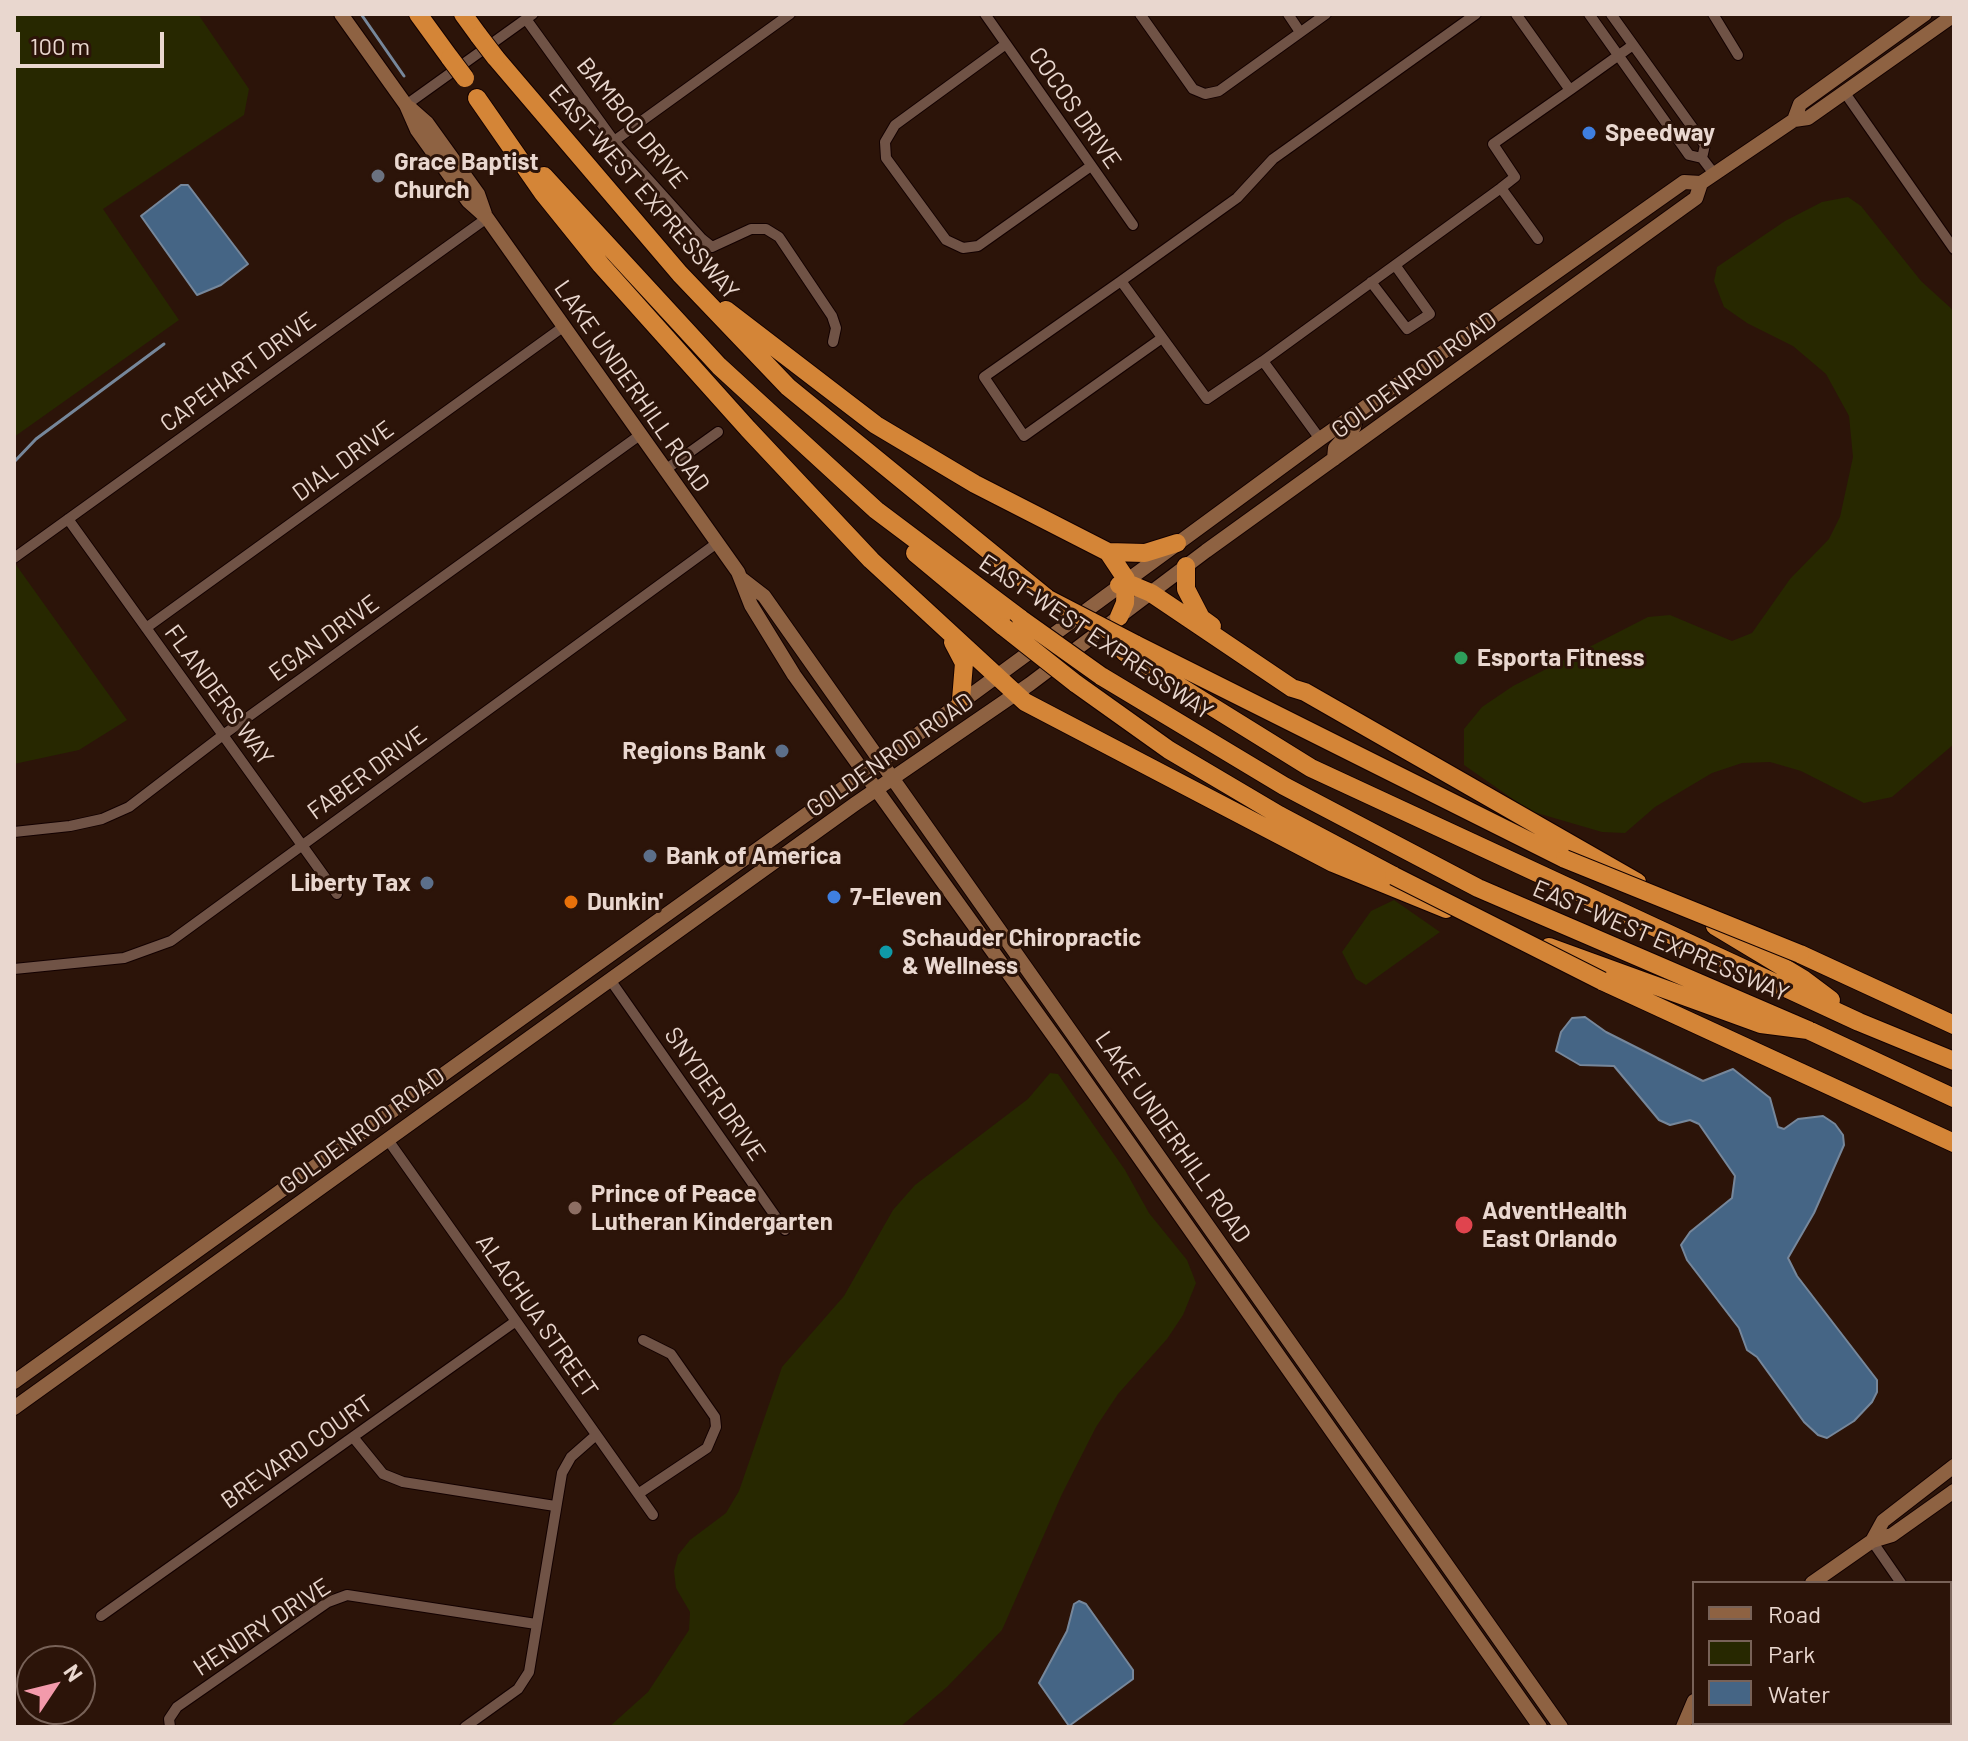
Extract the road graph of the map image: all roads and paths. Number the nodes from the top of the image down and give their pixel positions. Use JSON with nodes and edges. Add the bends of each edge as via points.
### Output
{"nodes":[{"id":1,"x":341,"y":14,"type":"edge"},
{"id":2,"x":418,"y":14,"type":"edge"},
{"id":3,"x":463,"y":14,"type":"edge"},
{"id":4,"x":790,"y":14,"type":"edge"},
{"id":5,"x":985,"y":14,"type":"edge"},
{"id":6,"x":1140,"y":14,"type":"edge"},
{"id":7,"x":1288,"y":14,"type":"edge"},
{"id":8,"x":1326,"y":14,"type":"edge"},
{"id":9,"x":1476,"y":14,"type":"edge"},
{"id":10,"x":1516,"y":14,"type":"edge"},
{"id":11,"x":1589,"y":14,"type":"edge"},
{"id":12,"x":1611,"y":14,"type":"edge"},
{"id":13,"x":1713,"y":14,"type":"edge"},
{"id":14,"x":1925,"y":14,"type":"edge"},
{"id":15,"x":1954,"y":15,"type":"edge"},
{"id":16,"x":530,"y":17,"type":"edge"},
{"id":17,"x":1300,"y":32,"type":"junction"},
{"id":18,"x":1006,"y":44,"type":"junction"},
{"id":19,"x":1633,"y":45,"type":"junction"},
{"id":20,"x":1619,"y":55,"type":"junction"},
{"id":21,"x":1738,"y":55,"type":"dead end"},
{"id":22,"x":1859,"y":61,"type":"junction"},
{"id":23,"x":1570,"y":90,"type":"junction"},
{"id":24,"x":1845,"y":93,"type":"junction"},
{"id":25,"x":477,"y":98,"type":"junction"},
{"id":26,"x":406,"y":105,"type":"junction"},
{"id":27,"x":1819,"y":111,"type":"junction"},
{"id":28,"x":1794,"y":120,"type":"junction"},
{"id":29,"x":614,"y":141,"type":"junction"},
{"id":30,"x":1702,"y":158,"type":"junction"},
{"id":31,"x":1091,"y":166,"type":"junction"},
{"id":32,"x":1715,"y":175,"type":"junction"},
{"id":33,"x":1701,"y":183,"type":"junction"},
{"id":34,"x":1501,"y":188,"type":"junction"},
{"id":35,"x":487,"y":218,"type":"junction"},
{"id":36,"x":1133,"y":225,"type":"dead end"},
{"id":37,"x":1538,"y":239,"type":"dead end"},
{"id":38,"x":1954,"y":249,"type":"edge"},
{"id":39,"x":1395,"y":265,"type":"junction"},
{"id":40,"x":680,"y":274,"type":"junction"},
{"id":41,"x":1121,"y":281,"type":"junction"},
{"id":42,"x":1371,"y":282,"type":"junction"},
{"id":43,"x":563,"y":327,"type":"junction"},
{"id":44,"x":1162,"y":338,"type":"junction"},
{"id":45,"x":833,"y":342,"type":"dead end"},
{"id":46,"x":1263,"y":361,"type":"junction"},
{"id":47,"x":1357,"y":415,"type":"junction"},
{"id":48,"x":718,"y":432,"type":"dead end"},
{"id":49,"x":640,"y":435,"type":"junction"},
{"id":50,"x":1320,"y":439,"type":"junction"},
{"id":51,"x":1334,"y":459,"type":"junction"},
{"id":52,"x":665,"y":470,"type":"junction"},
{"id":53,"x":1304,"y":481,"type":"junction"},
{"id":54,"x":68,"y":519,"type":"junction"},
{"id":55,"x":717,"y":543,"type":"junction"},
{"id":56,"x":1177,"y":543,"type":"junction"},
{"id":57,"x":1108,"y":552,"type":"junction"},
{"id":58,"x":14,"y":558,"type":"edge"},
{"id":59,"x":1186,"y":566,"type":"junction"},
{"id":60,"x":742,"y":579,"type":"junction"},
{"id":61,"x":1124,"y":583,"type":"junction"},
{"id":62,"x":1151,"y":593,"type":"junction"},
{"id":63,"x":1119,"y":617,"type":"junction"},
{"id":64,"x":1012,"y":623,"type":"junction"},
{"id":65,"x":146,"y":628,"type":"junction"},
{"id":66,"x":947,"y":632,"type":"junction"},
{"id":67,"x":1129,"y":648,"type":"junction"},
{"id":68,"x":996,"y":675,"type":"junction"},
{"id":69,"x":1305,"y":692,"type":"junction"},
{"id":70,"x":1016,"y":695,"type":"junction"},
{"id":71,"x":961,"y":700,"type":"junction"},
{"id":72,"x":223,"y":735,"type":"junction"},
{"id":73,"x":881,"y":761,"type":"junction"},
{"id":74,"x":863,"y":774,"type":"junction"},
{"id":75,"x":893,"y":778,"type":"junction"},
{"id":76,"x":875,"y":791,"type":"junction"},
{"id":77,"x":14,"y":832,"type":"edge"},
{"id":78,"x":302,"y":845,"type":"junction"},
{"id":79,"x":337,"y":894,"type":"dead end"},
{"id":80,"x":644,"y":930,"type":"junction"},
{"id":81,"x":14,"y":969,"type":"edge"},
{"id":82,"x":574,"y":981,"type":"junction"},
{"id":83,"x":611,"y":981,"type":"junction"},
{"id":84,"x":1859,"y":1022,"type":"junction"},
{"id":85,"x":1954,"y":1025,"type":"edge"},
{"id":86,"x":1808,"y":1030,"type":"junction"},
{"id":87,"x":526,"y":1041,"type":"junction"},
{"id":88,"x":1954,"y":1061,"type":"edge"},
{"id":89,"x":424,"y":1088,"type":"junction"},
{"id":90,"x":1954,"y":1098,"type":"edge"},
{"id":91,"x":364,"y":1131,"type":"junction"},
{"id":92,"x":388,"y":1140,"type":"junction"},
{"id":93,"x":1954,"y":1143,"type":"edge"},
{"id":94,"x":324,"y":1186,"type":"junction"},
{"id":95,"x":1191,"y":1201,"type":"junction"},
{"id":96,"x":1177,"y":1211,"type":"junction"},
{"id":97,"x":785,"y":1230,"type":"dead end"},
{"id":98,"x":516,"y":1321,"type":"junction"},
{"id":99,"x":643,"y":1340,"type":"dead end"},
{"id":100,"x":14,"y":1382,"type":"edge"},
{"id":101,"x":14,"y":1408,"type":"edge"},
{"id":102,"x":1334,"y":1434,"type":"junction"},
{"id":103,"x":596,"y":1435,"type":"junction"},
{"id":104,"x":353,"y":1437,"type":"junction"},
{"id":105,"x":1371,"y":1457,"type":"junction"},
{"id":106,"x":1954,"y":1466,"type":"edge"},
{"id":107,"x":1954,"y":1491,"type":"edge"},
{"id":108,"x":638,"y":1494,"type":"junction"},
{"id":109,"x":555,"y":1506,"type":"junction"},
{"id":110,"x":653,"y":1515,"type":"dead end"},
{"id":111,"x":1872,"y":1541,"type":"junction"},
{"id":112,"x":1415,"y":1548,"type":"junction"},
{"id":113,"x":1450,"y":1569,"type":"junction"},
{"id":114,"x":1815,"y":1581,"type":"edge"},
{"id":115,"x":1900,"y":1581,"type":"edge"},
{"id":116,"x":101,"y":1616,"type":"dead end"},
{"id":117,"x":536,"y":1624,"type":"junction"},
{"id":118,"x":1692,"y":1706,"type":"edge"},
{"id":119,"x":170,"y":1727,"type":"edge"},
{"id":120,"x":465,"y":1727,"type":"edge"},
{"id":121,"x":1540,"y":1727,"type":"edge"},
{"id":122,"x":1561,"y":1727,"type":"edge"},
{"id":123,"x":1683,"y":1727,"type":"edge"}],
"edges":[{"from":1,"to":26,"type":"main road","name":"LAKE UNDERHILL ROAD"},
{"from":2,"to":25,"type":"highway","name":"EAST-WEST EXPRESSWAY","bridge":true},
{"from":3,"to":40,"type":"highway","name":"EAST-WEST EXPRESSWAY","bridge":true},
{"from":4,"to":29,"type":"street"},
{"from":5,"to":18,"type":"street","name":"COCOS DRIVE"},
{"from":6,"to":17,"type":"street","via":[[1193,89],[1205,94],[1219,91]]},
{"from":7,"to":17,"type":"street"},
{"from":8,"to":17,"type":"street"},
{"from":9,"to":41,"type":"street","via":[[1273,159],[1237,198]]},
{"from":10,"to":23,"type":"street"},
{"from":11,"to":20,"type":"street"},
{"from":12,"to":19,"type":"street"},
{"from":13,"to":21,"type":"street"},
{"from":14,"to":22,"type":"main road","name":"GOLDENROD ROAD"},
{"from":15,"to":24,"type":"main road","name":"GOLDENROD ROAD"},
{"from":16,"to":26,"type":"street"},
{"from":16,"to":29,"type":"street","name":"BAMBOO DRIVE"},
{"from":18,"to":31,"type":"street","name":"COCOS DRIVE"},
{"from":18,"to":31,"type":"street","via":[[895,125],[885,142],[886,158],[946,240],[963,248],[978,246]]},
{"from":19,"to":20,"type":"street"},
{"from":19,"to":30,"type":"street","via":[[1705,145]]},
{"from":20,"to":23,"type":"street"},
{"from":20,"to":30,"type":"street","via":[[1689,155]]},
{"from":22,"to":27,"type":"main road","via":[[1856,74],[1823,96]]},
{"from":22,"to":28,"type":"main road","name":"GOLDENROD ROAD","via":[[1800,104]]},
{"from":23,"to":34,"type":"street","via":[[1493,144],[1515,177]]},
{"from":24,"to":27,"type":"main road","name":"GOLDENROD ROAD"},
{"from":24,"to":38,"type":"street"},
{"from":25,"to":64,"type":"highway","name":"EAST-WEST EXPRESSWAY","via":[[677,324],[876,510]]},
{"from":25,"to":66,"type":"highway","via":[[601,265],[805,491]]},
{"from":26,"to":35,"type":"main road","name":"LAKE UNDERHILL ROAD","via":[[427,123],[478,194]]},
{"from":27,"to":28,"type":"main road","name":"GOLDENROD ROAD"},
{"from":28,"to":32,"type":"main road","name":"GOLDENROD ROAD"},
{"from":29,"to":45,"type":"street","name":"BAMBOO DRIVE","via":[[712,247],[751,229],[766,229],[779,237],[832,316]]},
{"from":30,"to":32,"type":"street"},
{"from":31,"to":36,"type":"street","name":"COCOS DRIVE"},
{"from":32,"to":33,"type":"main road","name":"GOLDENROD ROAD"},
{"from":33,"to":47,"type":"main road","name":"GOLDENROD ROAD","via":[[1684,182]]},
{"from":33,"to":51,"type":"main road","name":"GOLDENROD ROAD","via":[[1696,198]]},
{"from":34,"to":37,"type":"street"},
{"from":34,"to":39,"type":"street"},
{"from":35,"to":43,"type":"main road","name":"LAKE UNDERHILL ROAD"},
{"from":35,"to":54,"type":"street","name":"CAPEHART DRIVE"},
{"from":39,"to":42,"type":"street"},
{"from":39,"to":42,"type":"street","via":[[1430,314],[1407,329]]},
{"from":40,"to":57,"type":"highway","via":[[876,425],[975,484]]},
{"from":40,"to":67,"type":"highway","name":"EAST-WEST EXPRESSWAY","bridge":true,"via":[[788,387],[1048,599]]},
{"from":41,"to":44,"type":"street"},
{"from":41,"to":44,"type":"street","via":[[984,377],[1024,436]]},
{"from":42,"to":46,"type":"street"},
{"from":43,"to":49,"type":"main road","name":"LAKE UNDERHILL ROAD"},
{"from":43,"to":65,"type":"street","name":"DIAL DRIVE"},
{"from":44,"to":46,"type":"street","via":[[1207,399]]},
{"from":46,"to":50,"type":"street"},
{"from":47,"to":50,"type":"main road","name":"GOLDENROD ROAD"},
{"from":47,"to":51,"type":"main road","via":[[1354,427],[1335,448]]},
{"from":48,"to":52,"type":"street"},
{"from":49,"to":52,"type":"main road","name":"LAKE UNDERHILL ROAD"},
{"from":49,"to":72,"type":"street","name":"EGAN DRIVE"},
{"from":50,"to":53,"type":"main road","via":[[1322,452]]},
{"from":50,"to":56,"type":"main road","name":"GOLDENROD ROAD"},
{"from":51,"to":53,"type":"main road","name":"GOLDENROD ROAD"},
{"from":52,"to":55,"type":"main road","name":"LAKE UNDERHILL ROAD"},
{"from":53,"to":59,"type":"main road","name":"GOLDENROD ROAD"},
{"from":54,"to":58,"type":"street","name":"CAPEHART DRIVE"},
{"from":54,"to":65,"type":"street","name":"FLANDERS WAY"},
{"from":55,"to":60,"type":"main road","name":"LAKE UNDERHILL ROAD"},
{"from":55,"to":78,"type":"street","name":"FABER DRIVE"},
{"from":56,"to":57,"type":"highway","via":[[1145,553]]},
{"from":56,"to":61,"type":"main road","name":"GOLDENROD ROAD"},
{"from":57,"to":61,"type":"highway"},
{"from":59,"to":62,"type":"main road","name":"GOLDENROD ROAD"},
{"from":59,"to":69,"type":"highway","via":[[1186,589],[1201,618]]},
{"from":60,"to":73,"type":"main road","name":"LAKE UNDERHILL ROAD","via":[[764,596]]},
{"from":60,"to":74,"type":"main road","name":"LAKE UNDERHILL ROAD","via":[[771,641]]},
{"from":61,"to":62,"type":"highway"},
{"from":61,"to":63,"type":"highway"},
{"from":61,"to":68,"type":"main road","name":"GOLDENROD ROAD"},
{"from":62,"to":63,"type":"main road","name":"GOLDENROD ROAD"},
{"from":62,"to":69,"type":"highway"},
{"from":63,"to":70,"type":"main road","name":"GOLDENROD ROAD"},
{"from":64,"to":86,"type":"highway","name":"EAST-WEST EXPRESSWAY","bridge":true,"via":[[1284,786],[1478,888]]},
{"from":64,"to":93,"type":"highway","bridge":true,"via":[[1075,683],[1169,750],[1394,876],[1602,981]]},
{"from":65,"to":72,"type":"street","name":"FLANDERS WAY"},
{"from":66,"to":68,"type":"highway"},
{"from":66,"to":71,"type":"highway","via":[[964,663]]},
{"from":67,"to":84,"type":"highway","name":"EAST-WEST EXPRESSWAY","via":[[1311,768]]},
{"from":67,"to":85,"type":"highway","bridge":true,"via":[[1565,859],[1800,954]]},
{"from":68,"to":70,"type":"highway"},
{"from":68,"to":71,"type":"main road","name":"GOLDENROD ROAD"},
{"from":69,"to":84,"type":"highway","via":[[1733,936]]},
{"from":70,"to":75,"type":"main road","name":"GOLDENROD ROAD"},
{"from":70,"to":86,"type":"highway","via":[[1333,863],[1746,1019]]},
{"from":71,"to":73,"type":"main road","name":"GOLDENROD ROAD"},
{"from":72,"to":77,"type":"street","name":"EGAN DRIVE","via":[[129,807],[70,826]]},
{"from":72,"to":78,"type":"street","name":"FLANDERS WAY"},
{"from":73,"to":74,"type":"main road","name":"GOLDENROD ROAD"},
{"from":73,"to":75,"type":"main road","name":"LAKE UNDERHILL ROAD"},
{"from":74,"to":76,"type":"main road","name":"LAKE UNDERHILL ROAD"},
{"from":74,"to":80,"type":"main road","name":"GOLDENROD ROAD"},
{"from":75,"to":76,"type":"main road","name":"GOLDENROD ROAD"},
{"from":75,"to":95,"type":"main road","name":"LAKE UNDERHILL ROAD"},
{"from":76,"to":83,"type":"main road","name":"GOLDENROD ROAD"},
{"from":76,"to":96,"type":"main road","name":"LAKE UNDERHILL ROAD"},
{"from":78,"to":79,"type":"street","name":"FLANDERS WAY"},
{"from":78,"to":81,"type":"street","name":"FABER DRIVE","via":[[154,949],[124,958]]},
{"from":80,"to":82,"type":"main road","name":"GOLDENROD ROAD"},
{"from":80,"to":83,"type":"main road","via":[[616,960]]},
{"from":82,"to":87,"type":"main road","via":[[567,1001],[525,1031]]},
{"from":82,"to":89,"type":"main road","name":"GOLDENROD ROAD"},
{"from":83,"to":87,"type":"main road","name":"GOLDENROD ROAD"},
{"from":83,"to":97,"type":"street","name":"SNYDER DRIVE"},
{"from":84,"to":88,"type":"highway","name":"EAST-WEST EXPRESSWAY"},
{"from":86,"to":90,"type":"highway","name":"EAST-WEST EXPRESSWAY"},
{"from":87,"to":92,"type":"main road","name":"GOLDENROD ROAD"},
{"from":89,"to":91,"type":"main road","name":"GOLDENROD ROAD"},
{"from":89,"to":92,"type":"main road","via":[[396,1118]]},
{"from":91,"to":94,"type":"main road","via":[[361,1148],[339,1164]]},
{"from":91,"to":100,"type":"main road","name":"GOLDENROD ROAD"},
{"from":92,"to":94,"type":"main road","name":"GOLDENROD ROAD"},
{"from":92,"to":98,"type":"street","name":"ALACHUA STREET"},
{"from":94,"to":101,"type":"main road","name":"GOLDENROD ROAD"},
{"from":95,"to":96,"type":"main road"},
{"from":95,"to":105,"type":"main road","name":"LAKE UNDERHILL ROAD"},
{"from":96,"to":102,"type":"main road","name":"LAKE UNDERHILL ROAD"},
{"from":98,"to":103,"type":"street","name":"ALACHUA STREET"},
{"from":98,"to":104,"type":"street","name":"BREVARD COURT"},
{"from":99,"to":108,"type":"street","via":[[671,1354],[715,1417],[716,1427],[707,1448]]},
{"from":102,"to":105,"type":"main road"},
{"from":102,"to":112,"type":"main road","name":"LAKE UNDERHILL ROAD"},
{"from":103,"to":108,"type":"street","name":"ALACHUA STREET"},
{"from":103,"to":109,"type":"street","via":[[571,1457]]},
{"from":104,"to":109,"type":"street","via":[[383,1474],[403,1482]]},
{"from":104,"to":116,"type":"street","name":"BREVARD COURT"},
{"from":105,"to":113,"type":"main road","name":"LAKE UNDERHILL ROAD"},
{"from":106,"to":111,"type":"main road","via":[[1883,1521]]},
{"from":107,"to":111,"type":"main road","via":[[1892,1535]]},
{"from":108,"to":110,"type":"street","name":"ALACHUA STREET"},
{"from":109,"to":117,"type":"street"},
{"from":111,"to":114,"type":"main road"},
{"from":111,"to":115,"type":"street"},
{"from":112,"to":113,"type":"main road"},
{"from":112,"to":121,"type":"main road","name":"LAKE UNDERHILL ROAD"},
{"from":113,"to":122,"type":"main road","name":"LAKE UNDERHILL ROAD"},
{"from":117,"to":119,"type":"street","name":"HENDRY DRIVE","via":[[347,1595],[328,1602],[177,1707]]},
{"from":117,"to":120,"type":"street","via":[[529,1672],[518,1689]]},
{"from":118,"to":123,"type":"main road"}]}
